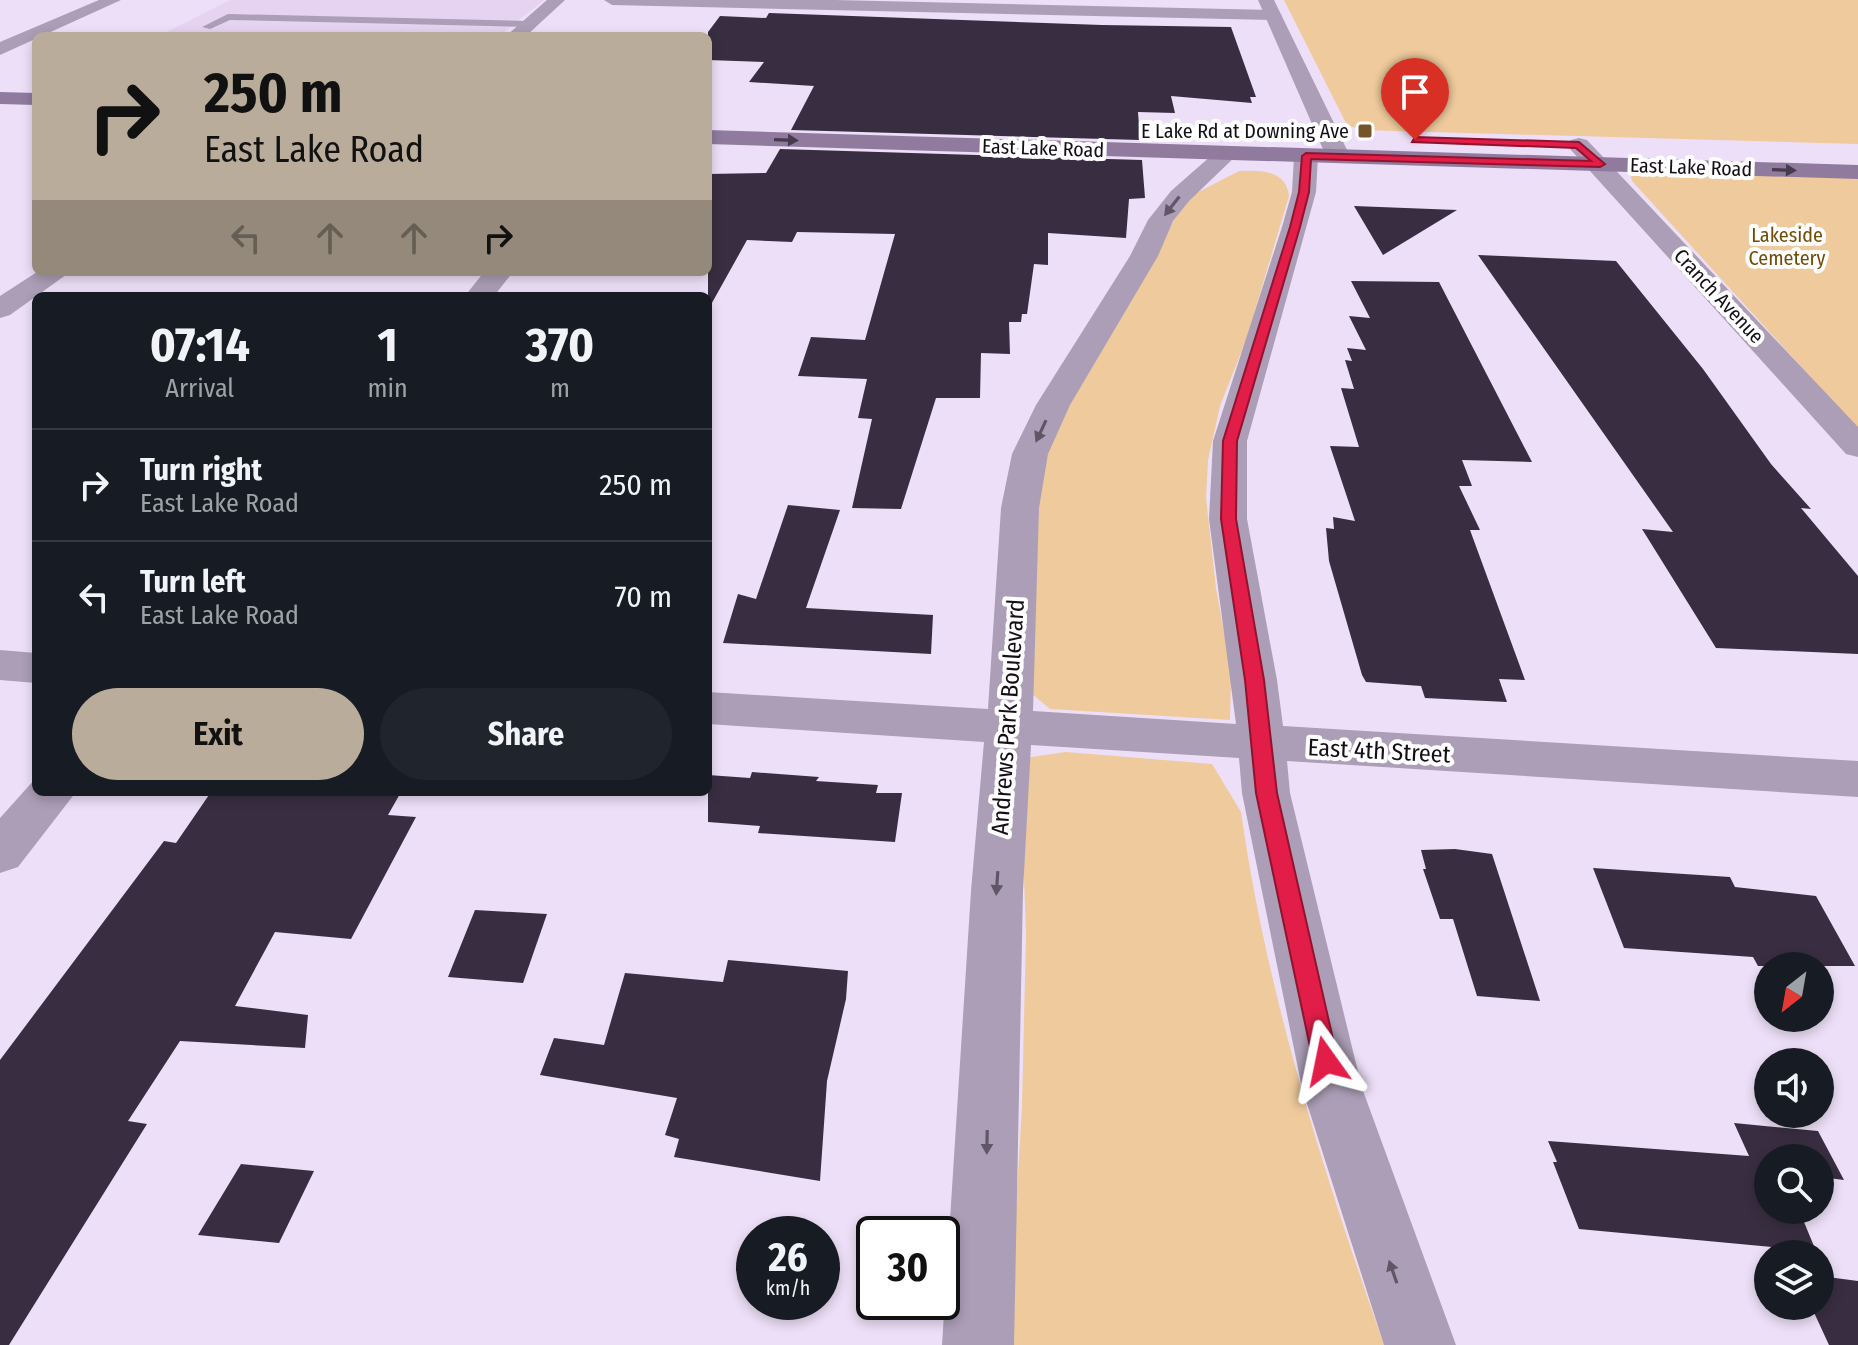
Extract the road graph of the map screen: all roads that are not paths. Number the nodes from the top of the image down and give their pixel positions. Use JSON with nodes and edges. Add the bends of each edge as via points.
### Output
{"nodes":[{"id":1,"x":113,"y":0,"type":"edge"},
{"id":2,"x":557,"y":0,"type":"edge"},
{"id":3,"x":612,"y":0,"type":"edge"},
{"id":4,"x":1269,"y":7,"type":"edge"},
{"id":5,"x":529,"y":24,"type":"junction"},
{"id":6,"x":207,"y":27,"type":"dead end"},
{"id":7,"x":39,"y":32,"type":"edge"},
{"id":8,"x":520,"y":32,"type":"edge"},
{"id":9,"x":32,"y":35,"type":"edge"},
{"id":10,"x":2,"y":48,"type":"edge"},
{"id":11,"x":0,"y":98,"type":"edge"},
{"id":12,"x":32,"y":99,"type":"edge"},
{"id":13,"x":0,"y":116,"type":"edge"},
{"id":14,"x":32,"y":117,"type":"edge"},
{"id":15,"x":712,"y":119,"type":"edge"},
{"id":16,"x":712,"y":137,"type":"edge"},
{"id":17,"x":1325,"y":150,"type":"junction"},
{"id":18,"x":1228,"y":153,"type":"junction"},
{"id":19,"x":1858,"y":153,"type":"edge"},
{"id":20,"x":1590,"y":155,"type":"junction"},
{"id":21,"x":1858,"y":172,"type":"edge"},
{"id":22,"x":50,"y":276,"type":"edge"},
{"id":23,"x":496,"y":276,"type":"edge"},
{"id":24,"x":482,"y":292,"type":"edge"},
{"id":25,"x":0,"y":309,"type":"edge"},
{"id":26,"x":1858,"y":447,"type":"edge"},
{"id":27,"x":0,"y":665,"type":"edge"},
{"id":28,"x":32,"y":668,"type":"edge"},
{"id":29,"x":712,"y":708,"type":"edge"},
{"id":30,"x":1009,"y":726,"type":"junction"},
{"id":31,"x":1261,"y":744,"type":"junction"},
{"id":32,"x":1858,"y":779,"type":"edge"},
{"id":33,"x":49,"y":796,"type":"edge"},
{"id":34,"x":0,"y":853,"type":"edge"},
{"id":35,"x":978,"y":1345,"type":"edge"},
{"id":36,"x":1420,"y":1345,"type":"edge"}],
"edges":[{"from":1,"to":7,"type":"street"},
{"from":2,"to":5,"type":"street"},
{"from":3,"to":4,"type":"street"},
{"from":4,"to":17,"type":"street"},
{"from":5,"to":6,"type":"lane","via":[[228,17]]},
{"from":5,"to":8,"type":"street"},
{"from":9,"to":10,"type":"street"},
{"from":11,"to":12,"type":"main road"},
{"from":13,"to":14,"type":"main road"},
{"from":15,"to":17,"type":"main road","name":"East Lake Road"},
{"from":16,"to":18,"type":"main road","name":"East Lake Road","one_way":true},
{"from":17,"to":18,"type":"main road","name":"East Lake Road"},
{"from":17,"to":20,"type":"main road","name":"East Lake Road"},
{"from":17,"to":31,"type":"street","via":[[1304,192],[1230,441],[1228,519]]},
{"from":18,"to":30,"type":"street","name":"Andrews Park Boulevard","one_way":true,"via":[[1161,220],[1030,454],[1020,508]]},
{"from":19,"to":20,"type":"main road","name":"East Lake Road"},
{"from":20,"to":21,"type":"main road","name":"East Lake Road","one_way":true},
{"from":20,"to":26,"type":"street","name":"Cranch Avenue"},
{"from":22,"to":25,"type":"street"},
{"from":23,"to":24,"type":"street"},
{"from":27,"to":28,"type":"street"},
{"from":29,"to":30,"type":"street","name":"East 4th Street"},
{"from":30,"to":31,"type":"street","name":"East 4th Street"},
{"from":30,"to":35,"type":"street","name":"Andrews Park Boulevard","one_way":true},
{"from":31,"to":32,"type":"street","name":"East 4th Street"},
{"from":36,"to":31,"type":"street","one_way":true,"via":[[1332,1088],[1266,793]]},
{"from":33,"to":34,"type":"street"}]}
